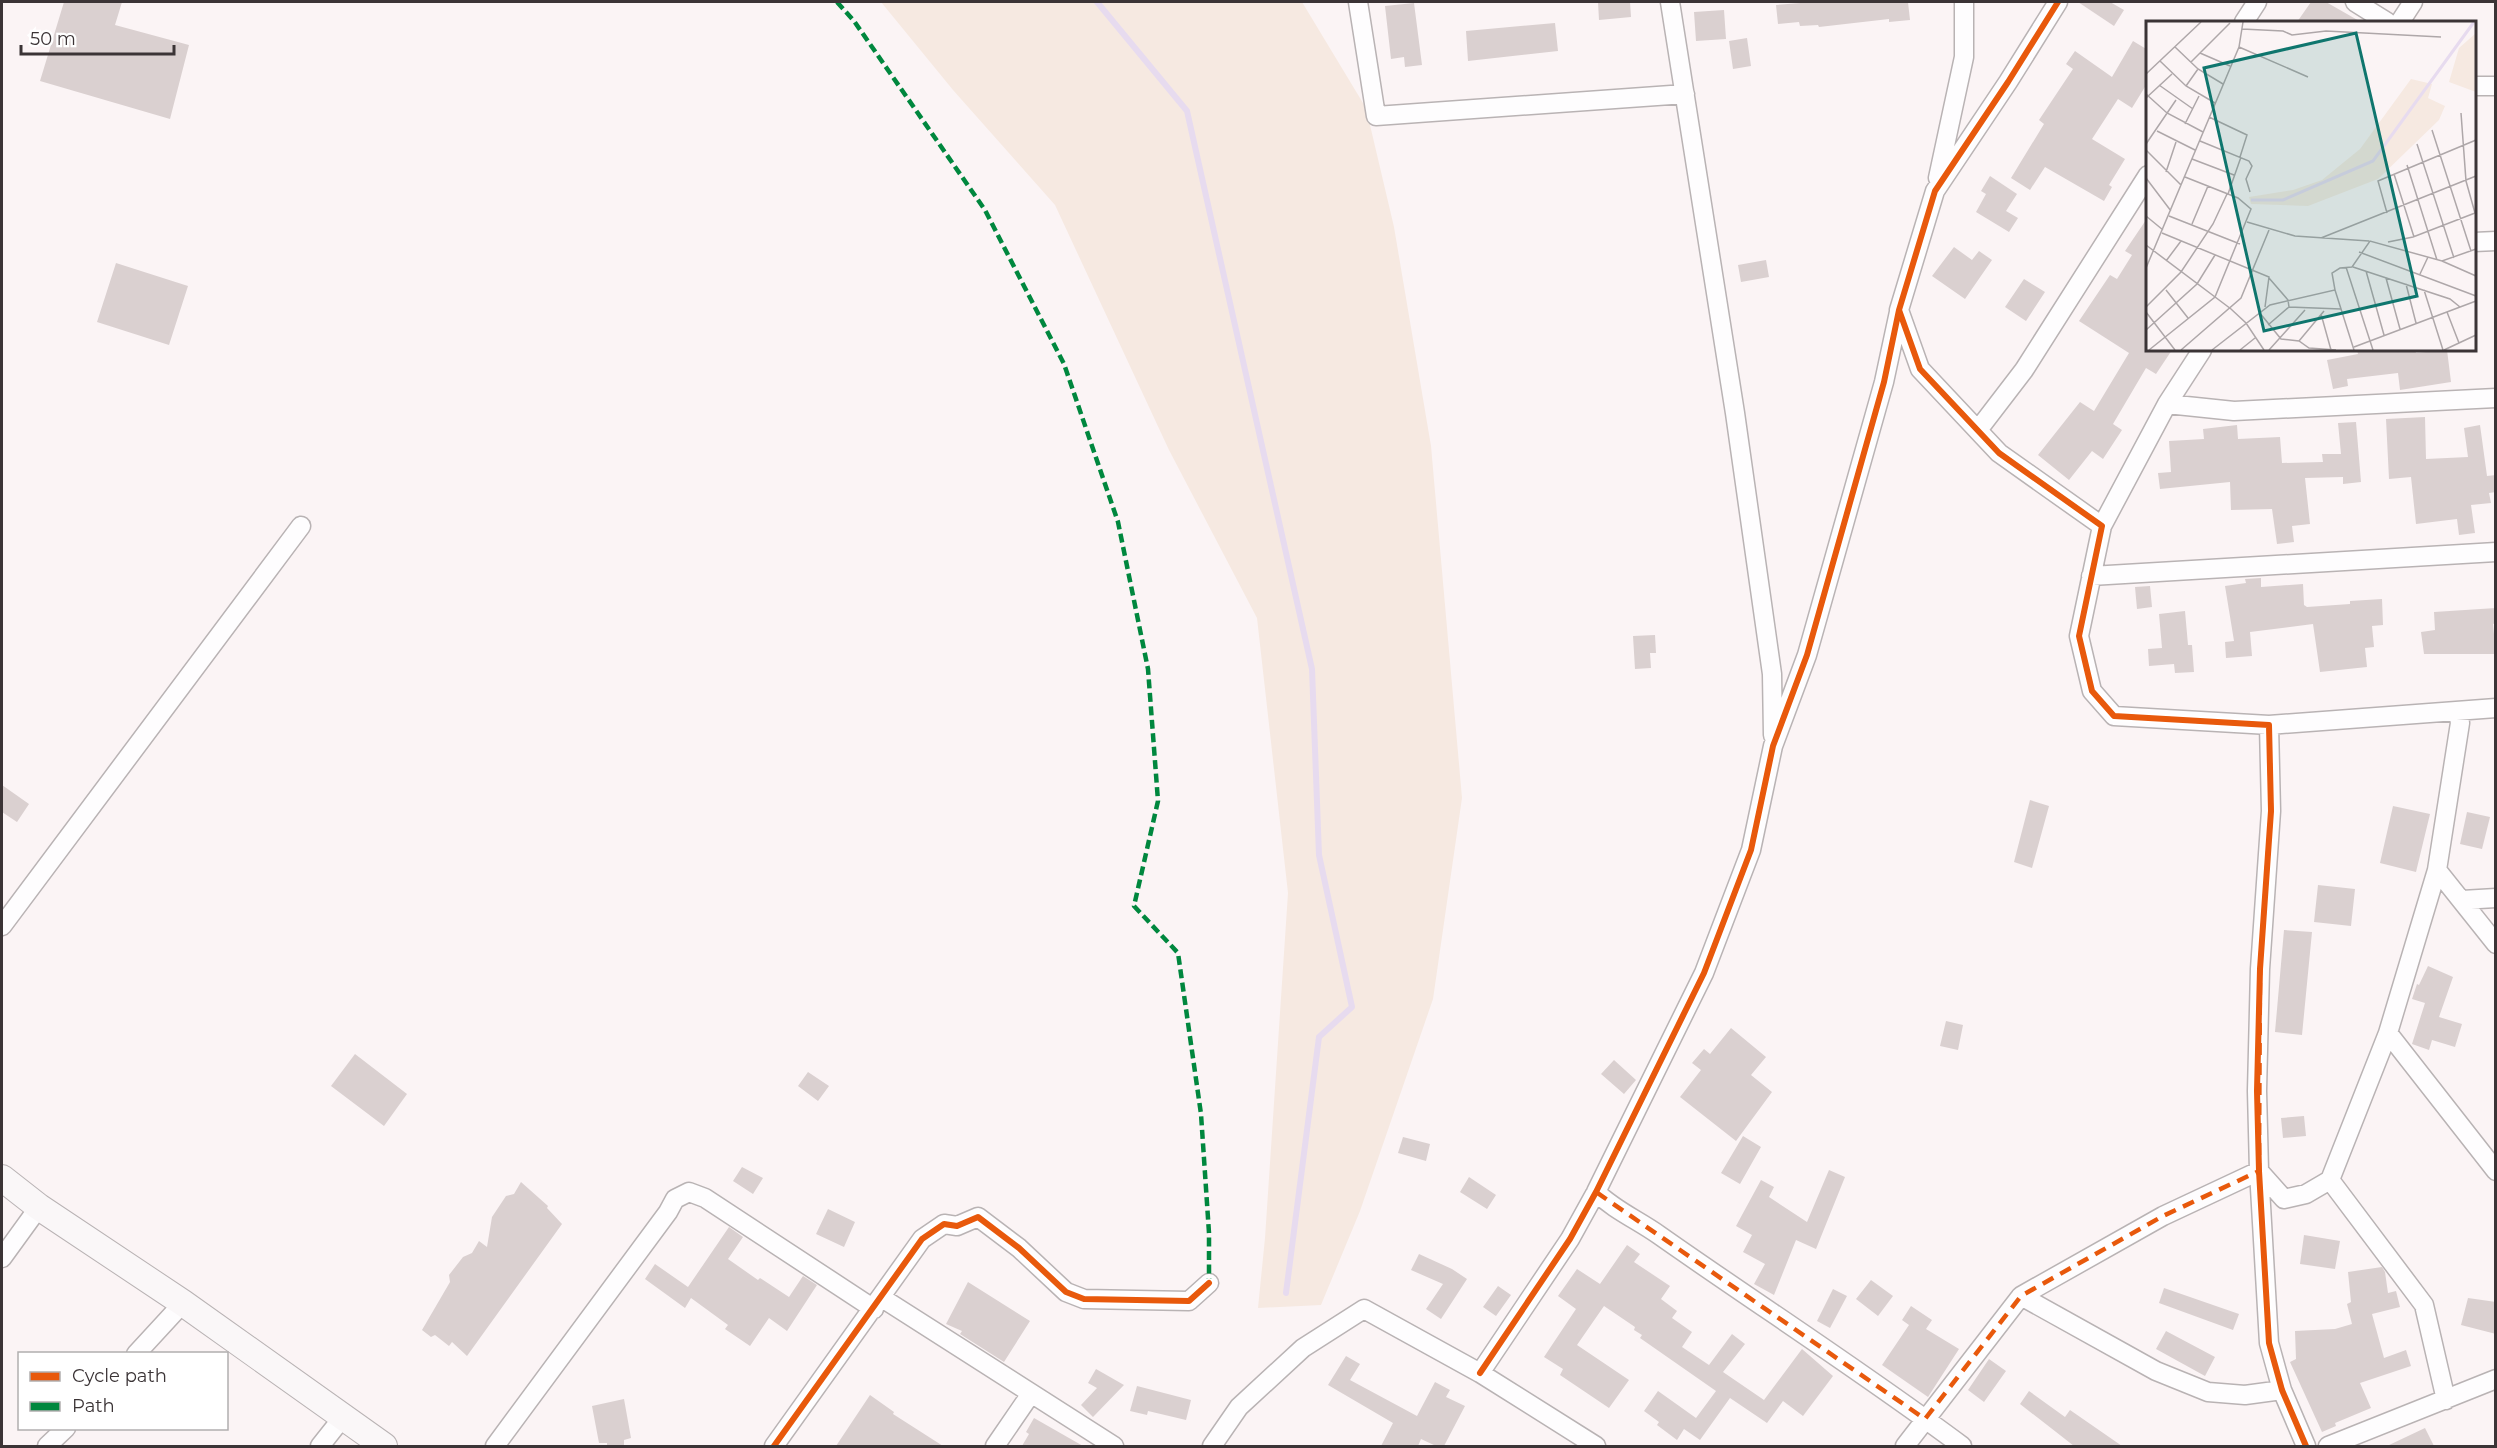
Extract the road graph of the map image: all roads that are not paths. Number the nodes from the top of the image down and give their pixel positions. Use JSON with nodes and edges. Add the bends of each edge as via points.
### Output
{"nodes":[{"id":1,"x":1358,"y":2,"type":"edge"},
{"id":2,"x":1670,"y":2,"type":"edge"},
{"id":3,"x":1964,"y":2,"type":"edge"},
{"id":4,"x":2058,"y":2,"type":"edge"},
{"id":5,"x":2257,"y":2,"type":"edge"},
{"id":6,"x":2355,"y":2,"type":"edge"},
{"id":7,"x":2413,"y":2,"type":"edge"},
{"id":8,"x":2245,"y":21,"type":"edge"},
{"id":9,"x":2385,"y":21,"type":"edge"},
{"id":10,"x":2401,"y":21,"type":"edge"},
{"id":11,"x":2476,"y":86,"type":"edge"},
{"id":12,"x":2496,"y":86,"type":"edge"},
{"id":13,"x":1685,"y":94,"type":"junction"},
{"id":14,"x":2146,"y":178,"type":"edge"},
{"id":15,"x":1935,"y":191,"type":"junction"},
{"id":16,"x":2496,"y":241,"type":"edge"},
{"id":17,"x":2476,"y":242,"type":"edge"},
{"id":18,"x":1899,"y":310,"type":"junction"},
{"id":19,"x":2201,"y":351,"type":"edge"},
{"id":20,"x":2496,"y":398,"type":"edge"},
{"id":21,"x":2168,"y":404,"type":"junction"},
{"id":22,"x":1978,"y":430,"type":"junction"},
{"id":23,"x":301,"y":526,"type":"dead end"},
{"id":24,"x":2102,"y":526,"type":"junction"},
{"id":25,"x":2496,"y":552,"type":"edge"},
{"id":26,"x":2091,"y":576,"type":"junction"},
{"id":27,"x":2496,"y":708,"type":"edge"},
{"id":28,"x":2458,"y":712,"type":"junction"},
{"id":29,"x":2269,"y":725,"type":"junction"},
{"id":30,"x":1773,"y":746,"type":"junction"},
{"id":31,"x":2437,"y":870,"type":"junction"},
{"id":32,"x":2496,"y":898,"type":"edge"},
{"id":33,"x":2462,"y":900,"type":"junction"},
{"id":34,"x":2,"y":926,"type":"edge"},
{"id":35,"x":2496,"y":944,"type":"edge"},
{"id":36,"x":2388,"y":1033,"type":"junction"},
{"id":37,"x":2496,"y":1171,"type":"edge"},
{"id":38,"x":2259,"y":1172,"type":"junction"},
{"id":39,"x":2,"y":1178,"type":"edge"},
{"id":40,"x":2330,"y":1180,"type":"junction"},
{"id":41,"x":1596,"y":1192,"type":"junction"},
{"id":42,"x":39,"y":1207,"type":"junction"},
{"id":43,"x":2,"y":1258,"type":"edge"},
{"id":44,"x":1209,"y":1283,"type":"dead end"},
{"id":45,"x":2021,"y":1296,"type":"junction"},
{"id":46,"x":183,"y":1303,"type":"junction"},
{"id":47,"x":878,"y":1303,"type":"junction"},
{"id":48,"x":137,"y":1352,"type":"edge"},
{"id":49,"x":1480,"y":1373,"type":"junction"},
{"id":50,"x":2496,"y":1378,"type":"edge"},
{"id":51,"x":2282,"y":1390,"type":"junction"},
{"id":52,"x":1030,"y":1395,"type":"junction"},
{"id":53,"x":2446,"y":1400,"type":"junction"},
{"id":54,"x":343,"y":1417,"type":"junction"},
{"id":55,"x":1925,"y":1419,"type":"junction"},
{"id":56,"x":64,"y":1430,"type":"edge"},
{"id":57,"x":47,"y":1446,"type":"edge"},
{"id":58,"x":320,"y":1446,"type":"edge"},
{"id":59,"x":384,"y":1446,"type":"edge"},
{"id":60,"x":495,"y":1446,"type":"edge"},
{"id":61,"x":774,"y":1446,"type":"edge"},
{"id":62,"x":995,"y":1446,"type":"edge"},
{"id":63,"x":1114,"y":1446,"type":"edge"},
{"id":64,"x":1212,"y":1446,"type":"edge"},
{"id":65,"x":1596,"y":1446,"type":"edge"},
{"id":66,"x":1905,"y":1446,"type":"edge"},
{"id":67,"x":1962,"y":1446,"type":"edge"},
{"id":68,"x":2306,"y":1446,"type":"edge"},
{"id":69,"x":2328,"y":1446,"type":"edge"}],
"edges":[{"from":1,"to":13,"type":"street","via":[[1376,116]]},
{"from":2,"to":13,"type":"street"},
{"from":3,"to":15,"type":"street","via":[[1964,57]]},
{"from":4,"to":15,"type":"street"},
{"from":5,"to":8,"type":"street"},
{"from":6,"to":9,"type":"street"},
{"from":7,"to":10,"type":"street"},
{"from":11,"to":12,"type":"street"},
{"from":13,"to":30,"type":"street","via":[[1772,674]]},
{"from":14,"to":22,"type":"street","via":[[2024,370]]},
{"from":15,"to":18,"type":"street"},
{"from":16,"to":17,"type":"street"},
{"from":18,"to":22,"type":"street","via":[[1920,369]]},
{"from":18,"to":30,"type":"street","via":[[1884,382],[1807,655]]},
{"from":19,"to":21,"type":"street"},
{"from":20,"to":21,"type":"street","via":[[2234,411]]},
{"from":21,"to":24,"type":"street"},
{"from":22,"to":24,"type":"street","via":[[2000,453]]},
{"from":23,"to":34,"type":"street"},
{"from":24,"to":26,"type":"street"},
{"from":25,"to":26,"type":"street"},
{"from":26,"to":29,"type":"street","via":[[2079,636],[2092,691],[2114,716]]},
{"from":27,"to":28,"type":"street"},
{"from":28,"to":29,"type":"street"},
{"from":28,"to":31,"type":"street","via":[[2460,723]]},
{"from":29,"to":38,"type":"street","via":[[2271,812],[2260,969]]},
{"from":30,"to":41,"type":"street","via":[[1751,850],[1704,974]]},
{"from":31,"to":33,"type":"street"},
{"from":31,"to":36,"type":"street"},
{"from":32,"to":33,"type":"street"},
{"from":33,"to":35,"type":"street"},
{"from":36,"to":37,"type":"street"},
{"from":36,"to":40,"type":"street"},
{"from":38,"to":40,"type":"street","via":[[2284,1199],[2306,1194]]},
{"from":38,"to":45,"type":"street","via":[[2163,1216]]},
{"from":38,"to":51,"type":"street","via":[[2269,1342]]},
{"from":39,"to":42,"type":"street"},
{"from":40,"to":53,"type":"street","via":[[2424,1305]]},
{"from":41,"to":49,"type":"street","via":[[1570,1239]]},
{"from":41,"to":55,"type":"street"},
{"from":42,"to":43,"type":"street"},
{"from":42,"to":46,"type":"street"},
{"from":44,"to":47,"type":"street","via":[[1189,1301],[1084,1299],[1066,1292],[1019,1248],[978,1217],[966,1224],[944,1224],[932,1230]]},
{"from":45,"to":51,"type":"street","via":[[2156,1371],[2208,1392],[2246,1395]]},
{"from":45,"to":55,"type":"street"},
{"from":46,"to":48,"type":"street"},
{"from":46,"to":54,"type":"street"},
{"from":47,"to":52,"type":"street"},
{"from":47,"to":60,"type":"street","via":[[689,1192],[675,1199]]},
{"from":47,"to":61,"type":"street"},
{"from":49,"to":64,"type":"street","via":[[1364,1309],[1303,1348],[1239,1407]]},
{"from":49,"to":65,"type":"street"},
{"from":50,"to":53,"type":"street"},
{"from":51,"to":68,"type":"street"},
{"from":52,"to":62,"type":"street"},
{"from":52,"to":63,"type":"street"},
{"from":53,"to":69,"type":"street"},
{"from":54,"to":58,"type":"street"},
{"from":54,"to":59,"type":"street"},
{"from":55,"to":66,"type":"street"},
{"from":55,"to":67,"type":"street"},
{"from":56,"to":57,"type":"street"}]}
